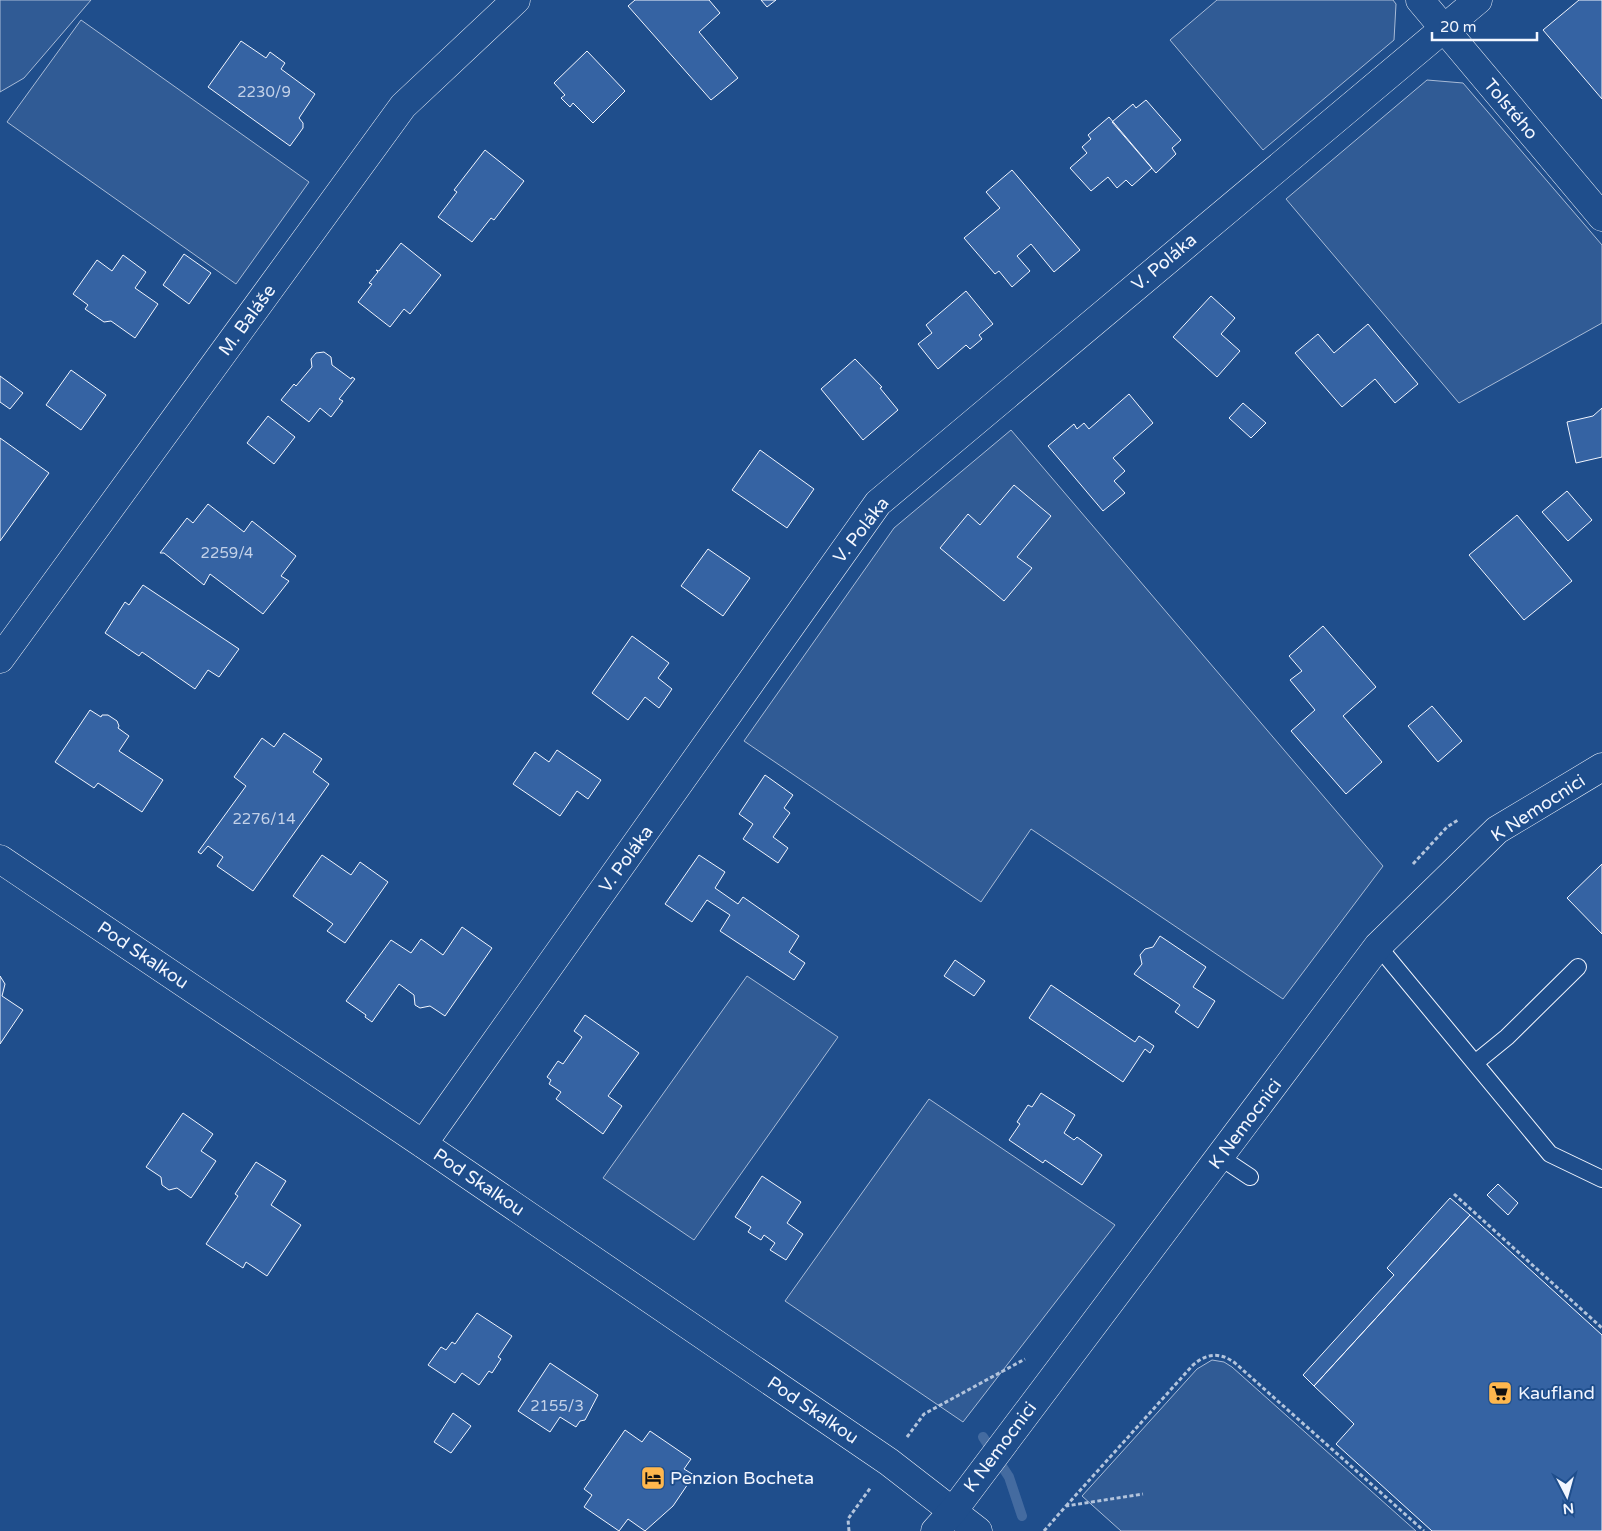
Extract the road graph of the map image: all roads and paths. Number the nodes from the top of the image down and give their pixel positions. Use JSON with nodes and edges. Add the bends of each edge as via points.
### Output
{"nodes":[{"id":1,"x":516,"y":0,"type":"edge"},
{"id":2,"x":1420,"y":0,"type":"edge"},
{"id":3,"x":1478,"y":0,"type":"edge"},
{"id":4,"x":1444,"y":28,"type":"junction"},
{"id":5,"x":1602,"y":217,"type":"edge"},
{"id":6,"x":0,"y":659,"type":"edge"},
{"id":7,"x":1602,"y":767,"type":"edge"},
{"id":8,"x":0,"y":859,"type":"edge"},
{"id":9,"x":1378,"y":946,"type":"junction"},
{"id":10,"x":1578,"y":967,"type":"dead end"},
{"id":11,"x":1475,"y":1063,"type":"junction"},
{"id":12,"x":423,"y":1144,"type":"junction"},
{"id":13,"x":1220,"y":1157,"type":"junction"},
{"id":14,"x":1250,"y":1177,"type":"dead end"},
{"id":15,"x":1602,"y":1180,"type":"edge"},
{"id":16,"x":1454,"y":1194,"type":"dead end"},
{"id":17,"x":1602,"y":1328,"type":"edge"},
{"id":18,"x":1143,"y":1494,"type":"dead end"},
{"id":19,"x":1066,"y":1506,"type":"junction"},
{"id":20,"x":953,"y":1511,"type":"junction"},
{"id":21,"x":935,"y":1531,"type":"edge"},
{"id":22,"x":978,"y":1531,"type":"edge"},
{"id":23,"x":1044,"y":1531,"type":"edge"},
{"id":24,"x":1424,"y":1531,"type":"edge"}],
"edges":[{"from":1,"to":6,"type":"street","name":"M. Baláše","via":[[403,106]]},
{"from":2,"to":4,"type":"street","name":"Tolstého"},
{"from":3,"to":4,"type":"street","name":"V. Poláka"},
{"from":4,"to":5,"type":"street","name":"Tolstého"},
{"from":4,"to":12,"type":"street","name":"V. Poláka","via":[[878,503]]},
{"from":7,"to":9,"type":"street","name":"K Nemocnici","via":[[1497,830]]},
{"from":8,"to":12,"type":"street","name":"Pod Skalkou"},
{"from":9,"to":11,"type":"lane"},
{"from":9,"to":13,"type":"street","name":"K Nemocnici"},
{"from":10,"to":11,"type":"lane","via":[[1507,1037]]},
{"from":11,"to":15,"type":"lane","via":[[1550,1154]]},
{"from":12,"to":20,"type":"street","name":"Pod Skalkou","via":[[889,1462]]},
{"from":13,"to":14,"type":"lane"},
{"from":13,"to":20,"type":"street","name":"K Nemocnici"},
{"from":16,"to":17,"type":"path"},
{"from":18,"to":19,"type":"path"},
{"from":19,"to":23,"type":"path"},
{"from":19,"to":24,"type":"path","via":[[1193,1365],[1212,1355],[1226,1356],[1235,1363]]},
{"from":20,"to":21,"type":"street","name":"K Nemocnici"},
{"from":20,"to":22,"type":"street","name":"Pod Skalkou"}]}
